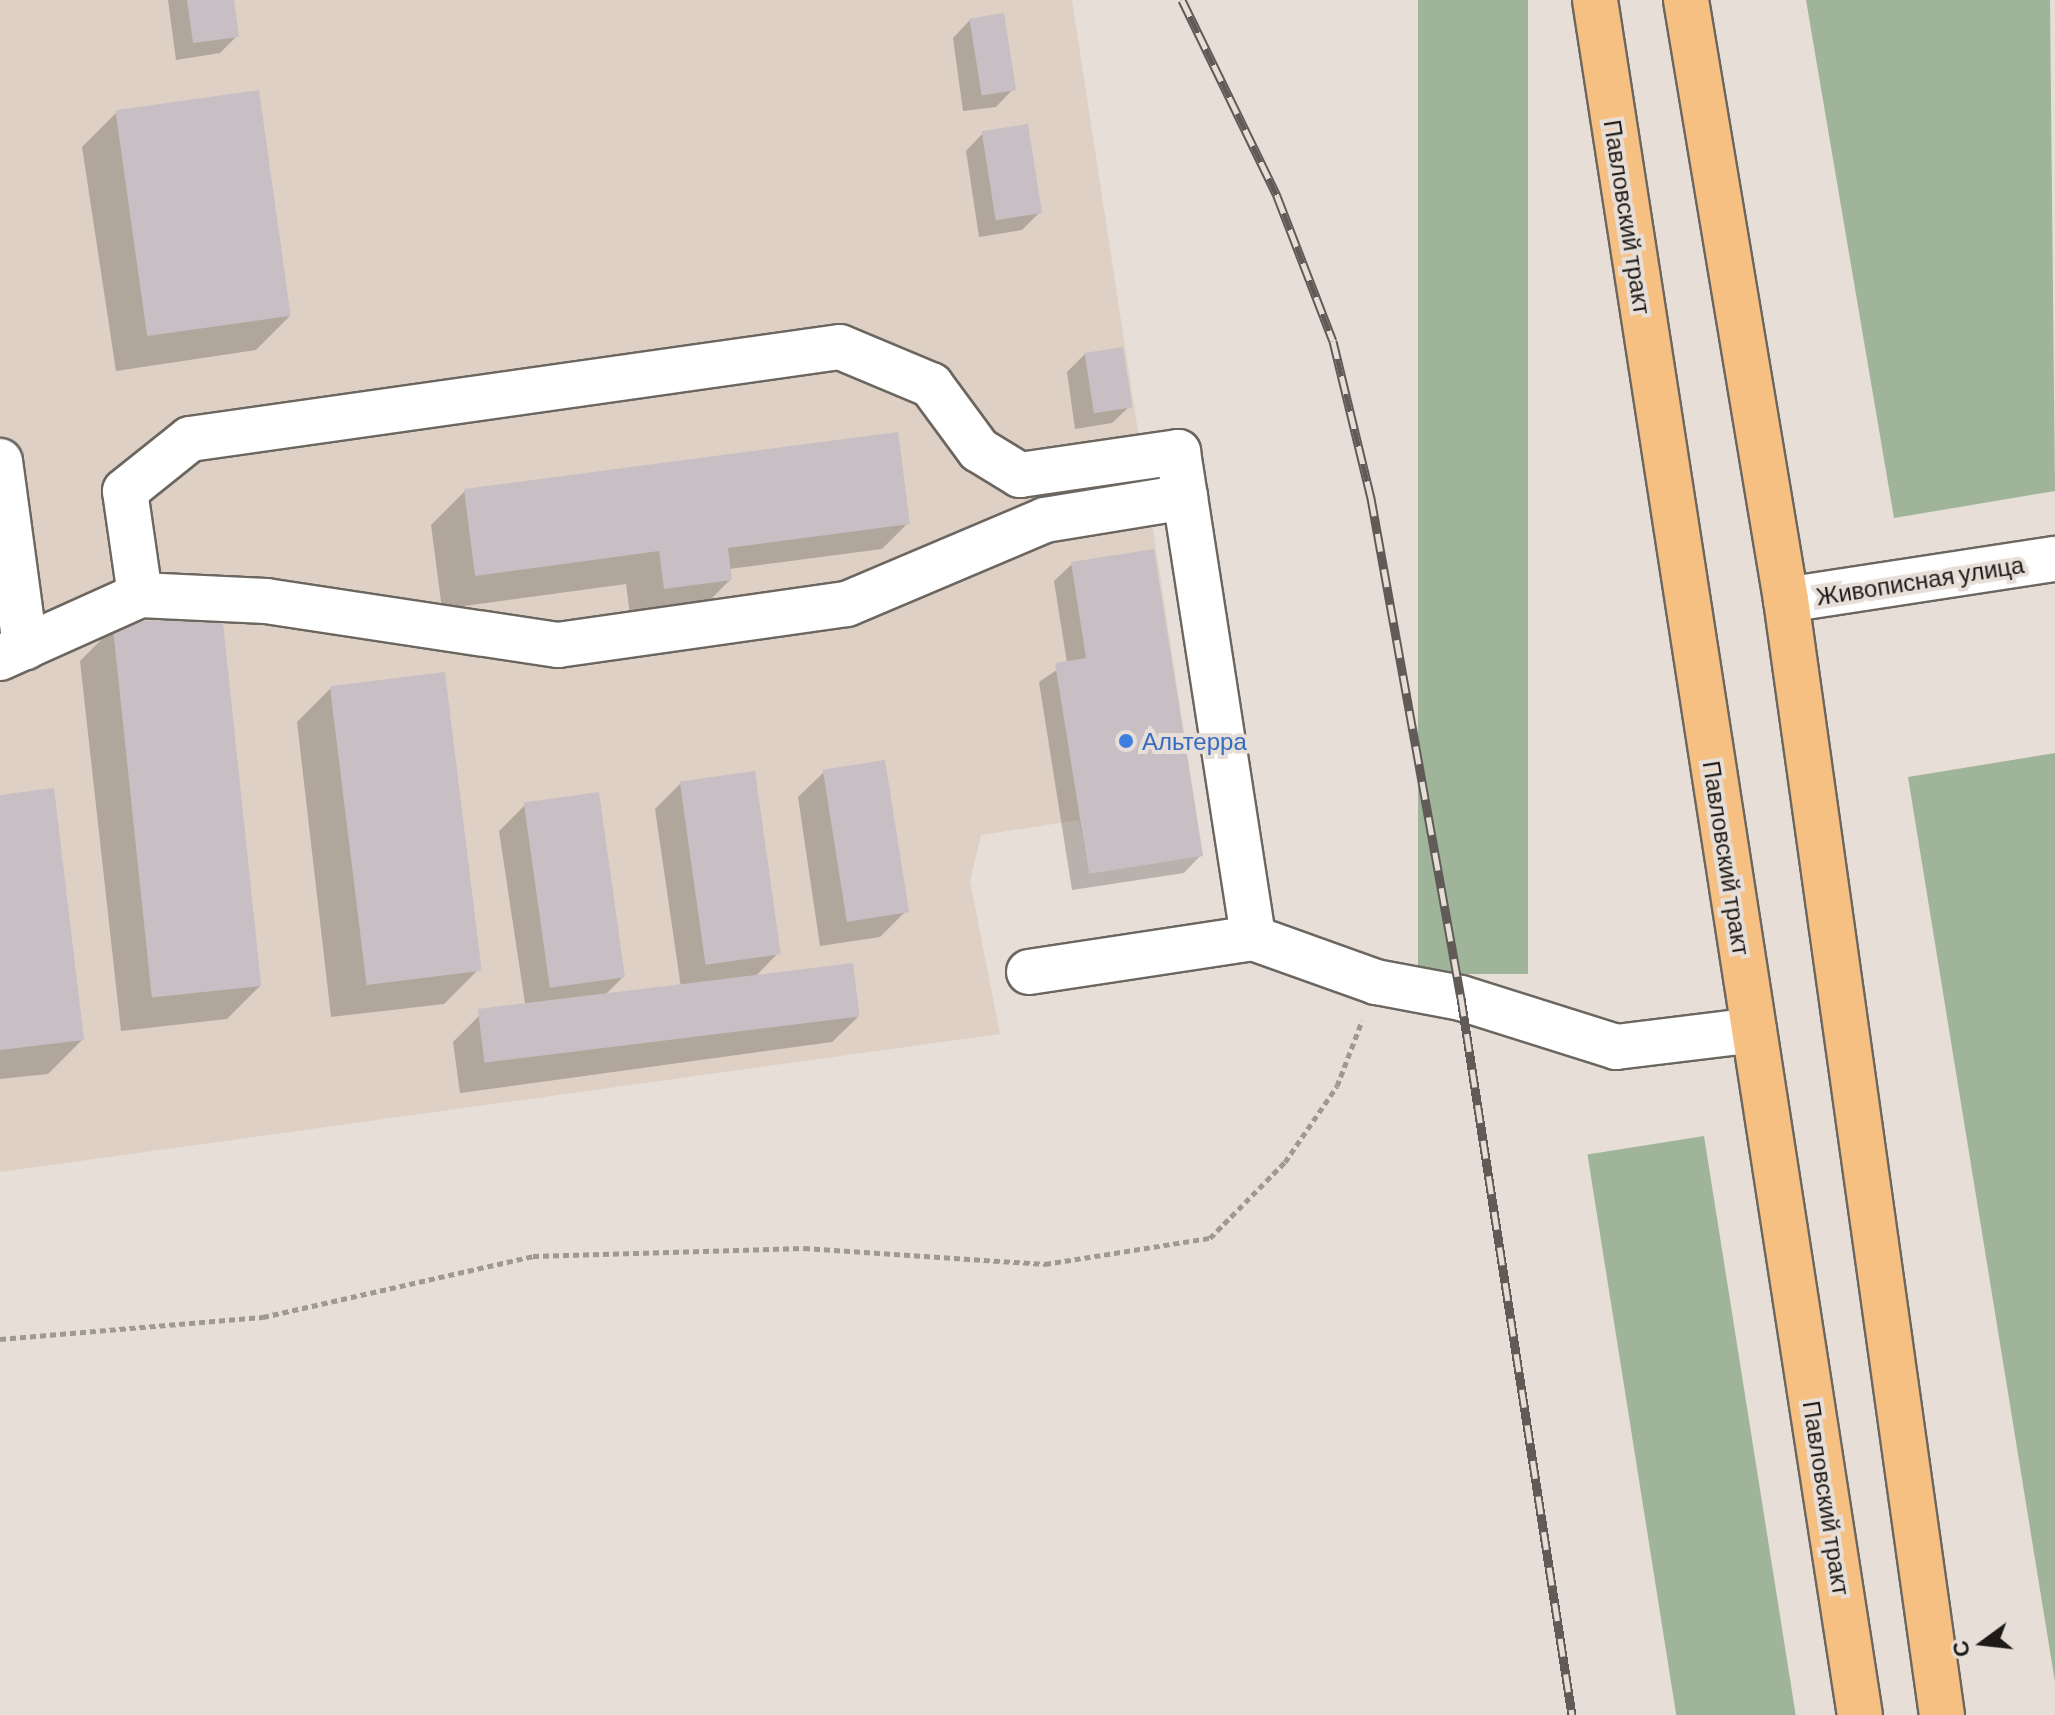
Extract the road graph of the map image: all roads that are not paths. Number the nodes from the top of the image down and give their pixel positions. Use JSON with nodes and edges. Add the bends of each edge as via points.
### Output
{"nodes":[{"id":1,"x":1595,"y":0,"type":"edge"},
{"id":2,"x":1686,"y":0,"type":"edge"},
{"id":3,"x":0,"y":461,"type":"edge"},
{"id":4,"x":1185,"y":497,"type":"junction"},
{"id":5,"x":2055,"y":559,"type":"edge"},
{"id":6,"x":140,"y":595,"type":"junction"},
{"id":7,"x":1786,"y":600,"type":"junction"},
{"id":8,"x":12,"y":652,"type":"edge"},
{"id":9,"x":1253,"y":938,"type":"junction"},
{"id":10,"x":1029,"y":972,"type":"dead end"},
{"id":11,"x":1754,"y":1030,"type":"junction"},
{"id":12,"x":1860,"y":1715,"type":"edge"},
{"id":13,"x":1942,"y":1715,"type":"edge"}],
"edges":[{"from":1,"to":11,"type":"highway","name":"Павловский тракт"},
{"from":2,"to":7,"type":"highway"},
{"from":3,"to":8,"type":"street"},
{"from":4,"to":6,"type":"street","via":[[1045,520],[847,604],[558,645],[266,601]]},
{"from":4,"to":6,"type":"street","via":[[1178,452],[1020,475],[979,450],[931,385],[840,347],[190,439],[125,491]]},
{"from":4,"to":9,"type":"street"},
{"from":5,"to":7,"type":"street","name":"Живописная улица"},
{"from":6,"to":8,"type":"street"},
{"from":7,"to":13,"type":"highway"},
{"from":9,"to":10,"type":"street"},
{"from":9,"to":11,"type":"street","via":[[1376,982],[1461,998],[1616,1047]]},
{"from":11,"to":12,"type":"highway","name":"Павловский тракт"}]}
